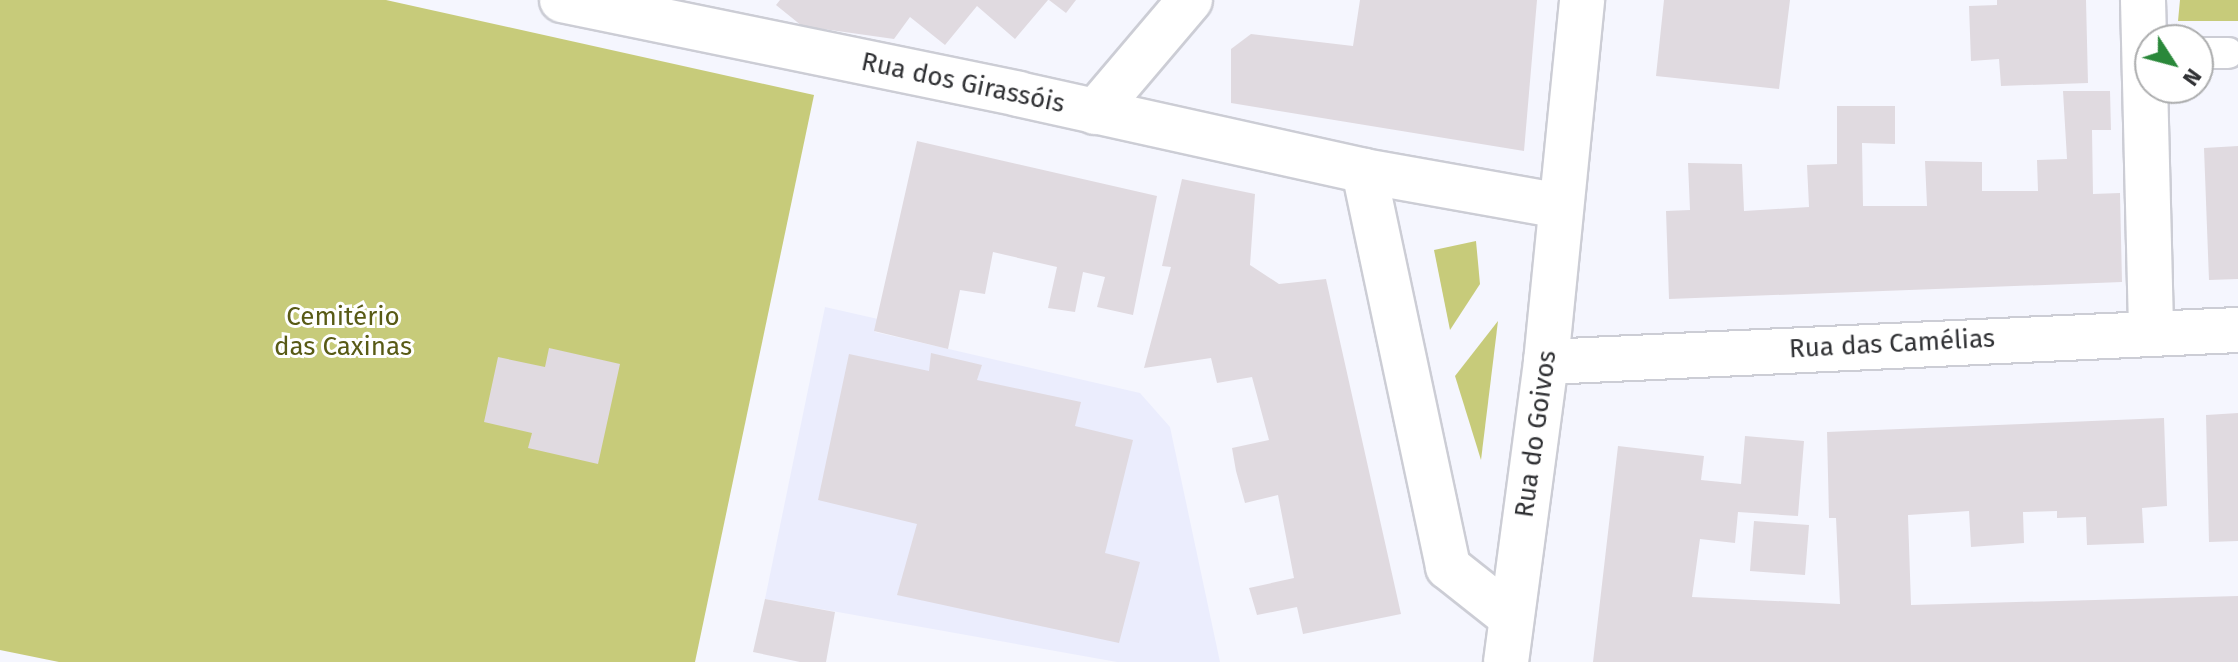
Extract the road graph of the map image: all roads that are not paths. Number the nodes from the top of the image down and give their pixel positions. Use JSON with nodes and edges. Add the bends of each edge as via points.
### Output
{"nodes":[{"id":1,"x":562,"y":0,"type":"edge"},
{"id":2,"x":1190,"y":0,"type":"edge"},
{"id":3,"x":1582,"y":0,"type":"edge"},
{"id":4,"x":2143,"y":0,"type":"edge"},
{"id":5,"x":606,"y":5,"type":"edge"},
{"id":6,"x":2144,"y":24,"type":"edge"},
{"id":7,"x":2214,"y":53,"type":"edge"},
{"id":8,"x":2228,"y":53,"type":"dead end"},
{"id":9,"x":2147,"y":104,"type":"edge"},
{"id":10,"x":1095,"y":112,"type":"junction"},
{"id":11,"x":1364,"y":171,"type":"junction"},
{"id":12,"x":1560,"y":206,"type":"junction"},
{"id":13,"x":2238,"y":330,"type":"edge"},
{"id":14,"x":2151,"y":331,"type":"junction"},
{"id":15,"x":1546,"y":362,"type":"junction"},
{"id":16,"x":1511,"y":617,"type":"junction"},
{"id":17,"x":1506,"y":662,"type":"edge"}],
"edges":[{"from":1,"to":5,"type":"street","name":"Rua dos Girassóis"},
{"from":2,"to":10,"type":"street"},
{"from":3,"to":12,"type":"street","name":"Rua do Goivos"},
{"from":4,"to":6,"type":"street"},
{"from":5,"to":10,"type":"street","name":"Rua dos Girassóis"},
{"from":7,"to":8,"type":"lane"},
{"from":9,"to":14,"type":"street"},
{"from":10,"to":11,"type":"street","name":"Rua dos Girassóis"},
{"from":11,"to":12,"type":"street","name":"Rua dos Girassóis"},
{"from":11,"to":16,"type":"street","via":[[1448,567]]},
{"from":12,"to":15,"type":"street","name":"Rua do Goivos"},
{"from":13,"to":14,"type":"street","name":"Rua das Camélias"},
{"from":14,"to":15,"type":"street","name":"Rua das Camélias"},
{"from":15,"to":16,"type":"street","name":"Rua do Goivos"},
{"from":16,"to":17,"type":"street","name":"Rua do Goivos"}]}
